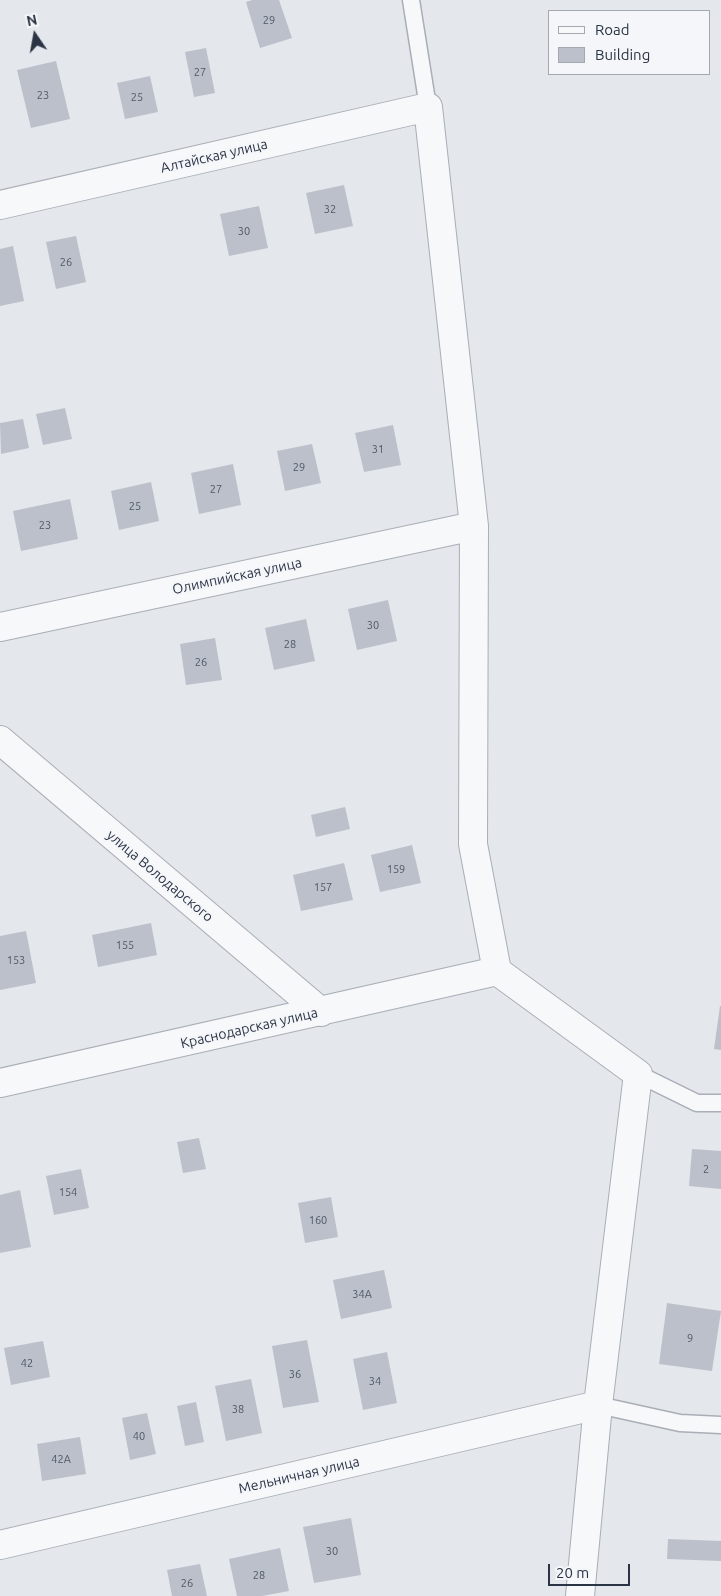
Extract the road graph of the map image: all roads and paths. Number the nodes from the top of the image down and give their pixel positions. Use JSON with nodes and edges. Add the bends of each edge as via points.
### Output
{"nodes":[{"id":1,"x":411,"y":0,"type":"edge"},
{"id":2,"x":428,"y":107,"type":"junction"},
{"id":3,"x":0,"y":205,"type":"edge"},
{"id":4,"x":474,"y":526,"type":"junction"},
{"id":5,"x":0,"y":627,"type":"edge"},
{"id":6,"x":0,"y":740,"type":"edge"},
{"id":7,"x":497,"y":971,"type":"junction"},
{"id":8,"x":321,"y":1012,"type":"junction"},
{"id":9,"x":638,"y":1074,"type":"junction"},
{"id":10,"x":0,"y":1083,"type":"edge"},
{"id":11,"x":721,"y":1104,"type":"edge"},
{"id":12,"x":598,"y":1405,"type":"junction"},
{"id":13,"x":721,"y":1425,"type":"edge"},
{"id":14,"x":0,"y":1545,"type":"edge"},
{"id":15,"x":580,"y":1596,"type":"edge"}],
"edges":[{"from":1,"to":2,"type":"lane"},
{"from":2,"to":3,"type":"street","name":"Алтайская улица"},
{"from":2,"to":4,"type":"street"},
{"from":4,"to":5,"type":"street","name":"Олимпийская улица"},
{"from":4,"to":7,"type":"street","via":[[473,844]]},
{"from":6,"to":8,"type":"street","name":"улица Володарского"},
{"from":7,"to":8,"type":"street","name":"Краснодарская улица"},
{"from":7,"to":9,"type":"street"},
{"from":8,"to":10,"type":"street","name":"Краснодарская улица"},
{"from":9,"to":11,"type":"lane","via":[[697,1103]]},
{"from":9,"to":12,"type":"street"},
{"from":12,"to":13,"type":"lane","via":[[680,1423]]},
{"from":12,"to":14,"type":"street","name":"Мельничная улица"},
{"from":12,"to":15,"type":"street"}]}
